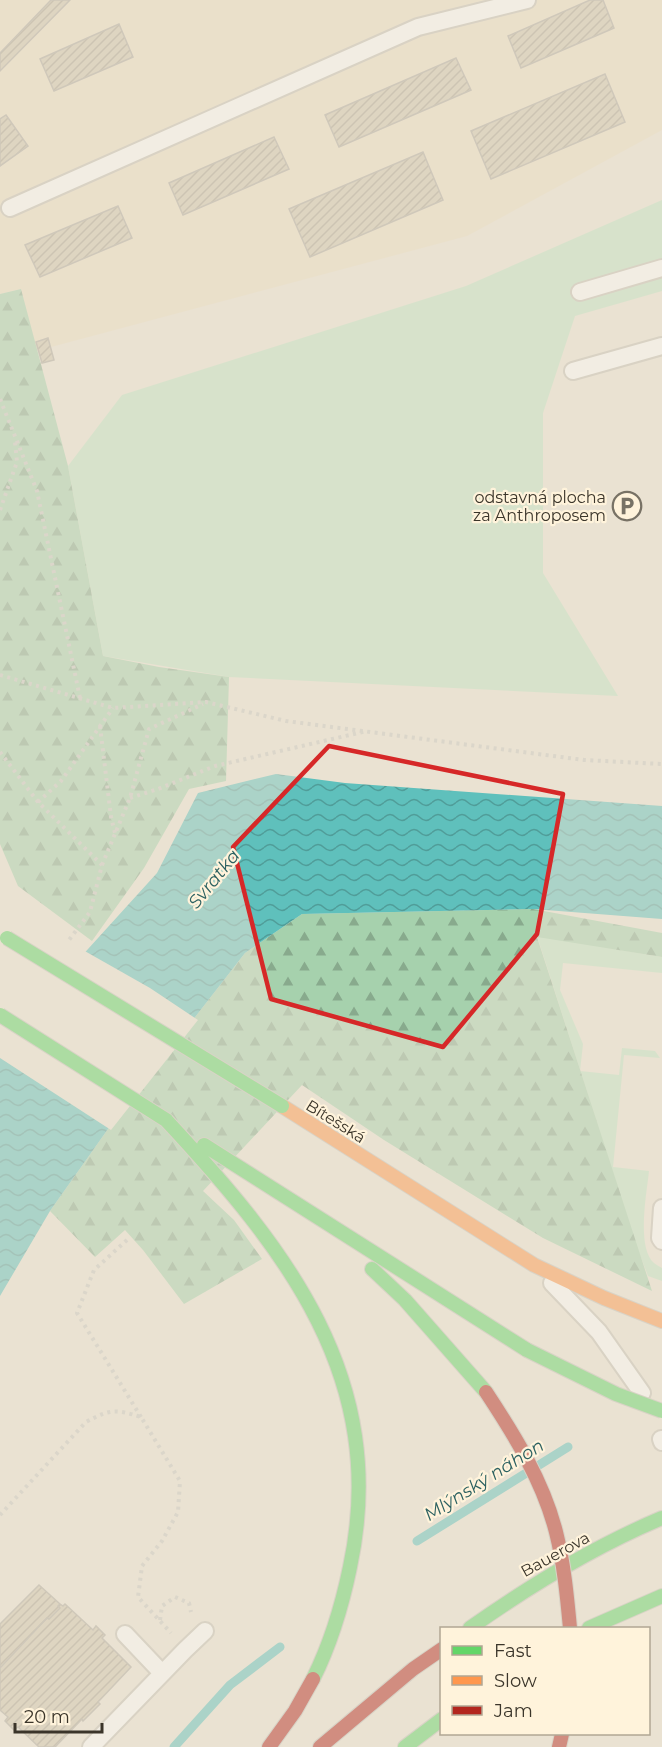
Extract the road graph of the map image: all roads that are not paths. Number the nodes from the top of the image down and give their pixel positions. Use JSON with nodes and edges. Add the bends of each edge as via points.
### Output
{"nodes":[{"id":1,"x":527,"y":0,"type":"edge"},
{"id":2,"x":10,"y":208,"type":"dead end"},
{"id":3,"x":662,"y":268,"type":"edge"},
{"id":4,"x":580,"y":292,"type":"dead end"},
{"id":5,"x":662,"y":346,"type":"edge"},
{"id":6,"x":573,"y":371,"type":"dead end"},
{"id":7,"x":3,"y":936,"type":"edge"},
{"id":8,"x":0,"y":1015,"type":"edge"},
{"id":9,"x":166,"y":1120,"type":"junction"},
{"id":10,"x":662,"y":1208,"type":"edge"},
{"id":11,"x":306,"y":1209,"type":"junction"},
{"id":12,"x":662,"y":1241,"type":"edge"},
{"id":13,"x":534,"y":1265,"type":"junction"},
{"id":14,"x":662,"y":1321,"type":"edge"},
{"id":15,"x":642,"y":1394,"type":"dead end"},
{"id":16,"x":662,"y":1412,"type":"edge"},
{"id":17,"x":662,"y":1504,"type":"edge"},
{"id":18,"x":656,"y":1520,"type":"edge"},
{"id":19,"x":662,"y":1596,"type":"edge"},
{"id":20,"x":662,"y":1604,"type":"edge"},
{"id":21,"x":632,"y":1609,"type":"junction"},
{"id":22,"x":473,"y":1627,"type":"edge"},
{"id":23,"x":570,"y":1627,"type":"edge"},
{"id":24,"x":593,"y":1627,"type":"edge"},
{"id":25,"x":205,"y":1631,"type":"dead end"},
{"id":26,"x":125,"y":1634,"type":"dead end"},
{"id":27,"x":440,"y":1650,"type":"edge"},
{"id":28,"x":162,"y":1673,"type":"junction"},
{"id":29,"x":440,"y":1720,"type":"edge"},
{"id":30,"x":91,"y":1747,"type":"edge"},
{"id":31,"x":269,"y":1747,"type":"edge"},
{"id":32,"x":320,"y":1747,"type":"edge"},
{"id":33,"x":405,"y":1747,"type":"edge"}],
"edges":[{"from":1,"to":2,"type":"lane","via":[[418,27]]},
{"from":3,"to":4,"type":"lane"},
{"from":5,"to":6,"type":"lane"},
{"from":7,"to":13,"type":"highway","name":"Bítešská","bridge":true},
{"from":8,"to":9,"type":"highway","bridge":true},
{"from":9,"to":11,"type":"highway"},
{"from":9,"to":31,"type":"highway","via":[[218,1175],[285,1267],[337,1364],[353,1417],[358,1517],[348,1579],[329,1644],[307,1690]]},
{"from":10,"to":12,"type":"lane"},
{"from":11,"to":16,"type":"highway","bridge":true,"via":[[527,1350]]},
{"from":11,"to":23,"type":"highway","bridge":true,"via":[[405,1300],[486,1392],[529,1459],[557,1532],[566,1574]]},
{"from":13,"to":14,"type":"highway","name":"Bítešská"},
{"from":13,"to":15,"type":"lane","via":[[599,1332]]},
{"from":17,"to":18,"type":"lane"},
{"from":18,"to":22,"type":"highway","name":"Bauerova","via":[[563,1567]]},
{"from":19,"to":21,"type":"highway"},
{"from":20,"to":21,"type":"highway"},
{"from":21,"to":24,"type":"highway"},
{"from":25,"to":28,"type":"lane"},
{"from":26,"to":28,"type":"lane"},
{"from":27,"to":32,"type":"highway"},
{"from":28,"to":30,"type":"lane"},
{"from":29,"to":33,"type":"highway"}]}
